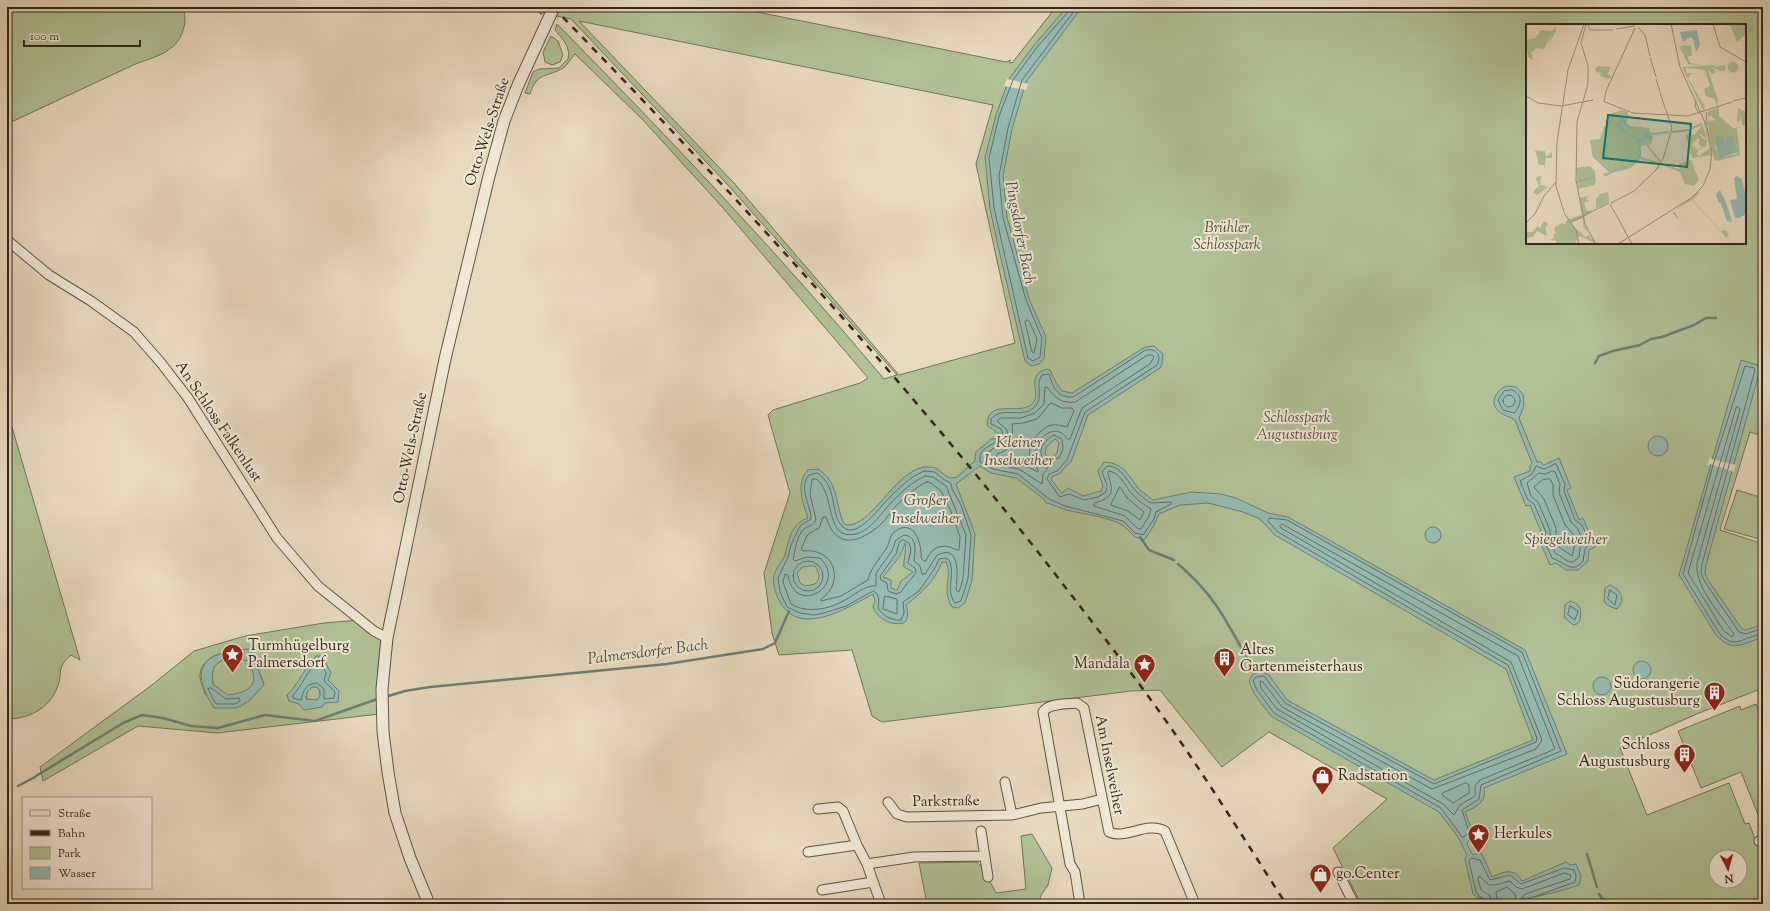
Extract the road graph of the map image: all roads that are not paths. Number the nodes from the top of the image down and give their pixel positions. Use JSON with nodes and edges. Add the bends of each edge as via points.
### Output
{"nodes":[{"id":1,"x":554,"y":7,"type":"edge"},
{"id":2,"x":7,"y":240,"type":"edge"},
{"id":3,"x":387,"y":638,"type":"junction"},
{"id":4,"x":1005,"y":782,"type":"dead end"},
{"id":5,"x":1102,"y":799,"type":"junction"},
{"id":6,"x":888,"y":802,"type":"dead end"},
{"id":7,"x":1059,"y":806,"type":"junction"},
{"id":8,"x":818,"y":809,"type":"dead end"},
{"id":9,"x":1012,"y":815,"type":"junction"},
{"id":10,"x":981,"y":831,"type":"dead end"},
{"id":11,"x":856,"y":845,"type":"junction"},
{"id":12,"x":808,"y":852,"type":"dead end"},
{"id":13,"x":985,"y":856,"type":"junction"},
{"id":14,"x":867,"y":864,"type":"junction"},
{"id":15,"x":1338,"y":872,"type":"dead end"},
{"id":16,"x":988,"y":877,"type":"dead end"},
{"id":17,"x":873,"y":882,"type":"junction"},
{"id":18,"x":822,"y":890,"type":"dead end"},
{"id":19,"x":429,"y":904,"type":"edge"},
{"id":20,"x":881,"y":904,"type":"edge"},
{"id":21,"x":1080,"y":904,"type":"edge"},
{"id":22,"x":1195,"y":904,"type":"edge"},
{"id":23,"x":1354,"y":904,"type":"edge"}],
"edges":[{"from":1,"to":3,"type":"street","name":"Otto-Wels-Straße","via":[[504,120],[489,176],[447,352]]},
{"from":2,"to":3,"type":"street","name":"An Schloss Falkenlust","via":[[49,275],[92,301],[134,332],[188,398],[277,538],[318,586],[374,631]]},
{"from":3,"to":19,"type":"street","name":"Otto-Wels-Straße","via":[[382,706],[388,772],[395,813]]},
{"from":4,"to":9,"type":"street"},
{"from":5,"to":7,"type":"street","name":"Parkstraße"},
{"from":5,"to":7,"type":"street","name":"Am Inselweiher","via":[[1084,708],[1077,703],[1049,706],[1043,712]]},
{"from":5,"to":22,"type":"street","name":"Am Inselweiher","via":[[1107,828],[1113,834],[1153,827],[1165,831]]},
{"from":6,"to":9,"type":"street","name":"Parkstraße","via":[[897,814],[907,818]]},
{"from":7,"to":9,"type":"street","name":"Parkstraße"},
{"from":7,"to":21,"type":"street"},
{"from":8,"to":11,"type":"street","via":[[838,807],[843,811]]},
{"from":10,"to":13,"type":"street"},
{"from":11,"to":12,"type":"street"},
{"from":11,"to":14,"type":"street"},
{"from":13,"to":14,"type":"street","via":[[914,857]]},
{"from":13,"to":16,"type":"street"},
{"from":14,"to":17,"type":"street"},
{"from":15,"to":23,"type":"street"},
{"from":17,"to":18,"type":"street"},
{"from":17,"to":20,"type":"street"}]}
